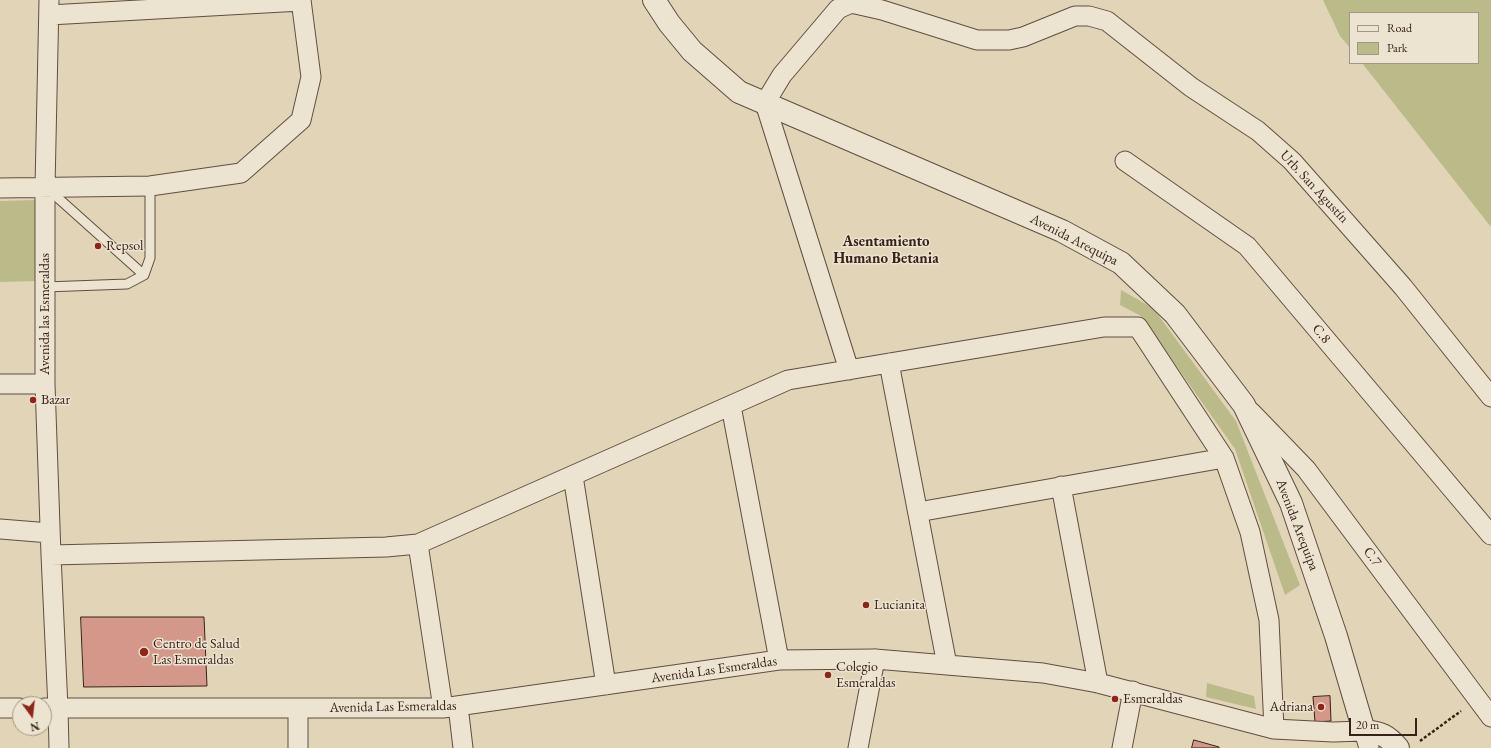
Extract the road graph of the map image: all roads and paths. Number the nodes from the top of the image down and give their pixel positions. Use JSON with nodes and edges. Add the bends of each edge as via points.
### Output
{"nodes":[{"id":1,"x":301,"y":0,"type":"edge"},
{"id":2,"x":654,"y":0,"type":"edge"},
{"id":3,"x":49,"y":7,"type":"edge"},
{"id":4,"x":765,"y":103,"type":"junction"},
{"id":5,"x":1125,"y":161,"type":"dead end"},
{"id":6,"x":150,"y":186,"type":"junction"},
{"id":7,"x":45,"y":187,"type":"junction"},
{"id":8,"x":0,"y":188,"type":"edge"},
{"id":9,"x":144,"y":275,"type":"junction"},
{"id":10,"x":45,"y":286,"type":"junction"},
{"id":11,"x":889,"y":363,"type":"junction"},
{"id":12,"x":849,"y":370,"type":"junction"},
{"id":13,"x":0,"y":384,"type":"edge"},
{"id":14,"x":45,"y":384,"type":"junction"},
{"id":15,"x":1491,"y":397,"type":"edge"},
{"id":16,"x":1244,"y":405,"type":"junction"},
{"id":17,"x":731,"y":406,"type":"junction"},
{"id":18,"x":1224,"y":458,"type":"junction"},
{"id":19,"x":573,"y":476,"type":"junction"},
{"id":20,"x":1061,"y":486,"type":"junction"},
{"id":21,"x":918,"y":512,"type":"junction"},
{"id":22,"x":0,"y":529,"type":"edge"},
{"id":23,"x":50,"y":533,"type":"junction"},
{"id":24,"x":1491,"y":535,"type":"edge"},
{"id":25,"x":418,"y":544,"type":"junction"},
{"id":26,"x":51,"y":555,"type":"junction"},
{"id":27,"x":875,"y":659,"type":"junction"},
{"id":28,"x":779,"y":660,"type":"junction"},
{"id":29,"x":947,"y":665,"type":"junction"},
{"id":30,"x":1098,"y":683,"type":"junction"},
{"id":31,"x":606,"y":685,"type":"junction"},
{"id":32,"x":1133,"y":691,"type":"junction"},
{"id":33,"x":51,"y":696,"type":"edge"},
{"id":34,"x":1477,"y":699,"type":"junction"},
{"id":35,"x":450,"y":707,"type":"junction"},
{"id":36,"x":0,"y":708,"type":"edge"},
{"id":37,"x":12,"y":708,"type":"edge"},
{"id":38,"x":52,"y":708,"type":"edge"},
{"id":39,"x":298,"y":708,"type":"junction"},
{"id":40,"x":52,"y":713,"type":"edge"},
{"id":41,"x":1491,"y":717,"type":"edge"},
{"id":42,"x":1274,"y":729,"type":"junction"},
{"id":43,"x":1366,"y":740,"type":"edge"},
{"id":44,"x":1407,"y":746,"type":"edge"},
{"id":45,"x":59,"y":748,"type":"edge"},
{"id":46,"x":298,"y":748,"type":"edge"},
{"id":47,"x":463,"y":748,"type":"edge"},
{"id":48,"x":858,"y":748,"type":"edge"},
{"id":49,"x":1122,"y":748,"type":"edge"}],
"edges":[{"from":1,"to":3,"type":"street"},
{"from":1,"to":6,"type":"street","via":[[311,77],[301,120],[241,173]]},
{"from":2,"to":4,"type":"street","name":"Avenida Arequipa","via":[[692,51],[738,92]]},
{"from":3,"to":7,"type":"street","name":"Avenida las Esmeraldas"},
{"from":4,"to":12,"type":"street"},
{"from":4,"to":15,"type":"street","name":"Urb. San Agustín","via":[[782,75],[838,8],[851,3],[882,10],[977,40],[1009,40],[1023,37],[1075,16],[1089,16],[1107,21],[1190,87],[1258,131],[1298,167],[1403,287]]},
{"from":4,"to":16,"type":"street","name":"Avenida Arequipa","via":[[1062,231],[1121,263],[1175,314]]},
{"from":5,"to":24,"type":"street","name":"C.8","via":[[1247,246]]},
{"from":6,"to":7,"type":"street"},
{"from":6,"to":9,"type":"lane","via":[[150,258]]},
{"from":7,"to":8,"type":"street"},
{"from":7,"to":9,"type":"lane"},
{"from":7,"to":10,"type":"street","name":"Avenida las Esmeraldas"},
{"from":9,"to":10,"type":"lane","via":[[127,284]]},
{"from":10,"to":14,"type":"street","name":"Avenida las Esmeraldas"},
{"from":11,"to":12,"type":"street"},
{"from":11,"to":18,"type":"street","via":[[1104,328],[1138,328]]},
{"from":11,"to":21,"type":"street"},
{"from":12,"to":17,"type":"street","via":[[788,380]]},
{"from":13,"to":14,"type":"street"},
{"from":14,"to":23,"type":"street","name":"Avenida las Esmeraldas"},
{"from":16,"to":34,"type":"street","name":"C.7","via":[[1306,469]]},
{"from":16,"to":43,"type":"street","name":"Avenida Arequipa","via":[[1291,503],[1336,636]]},
{"from":17,"to":19,"type":"street"},
{"from":17,"to":28,"type":"street"},
{"from":18,"to":20,"type":"street"},
{"from":18,"to":42,"type":"street","via":[[1250,532],[1270,620]]},
{"from":19,"to":25,"type":"street"},
{"from":19,"to":31,"type":"street"},
{"from":20,"to":21,"type":"street"},
{"from":20,"to":30,"type":"street"},
{"from":21,"to":29,"type":"street"},
{"from":22,"to":23,"type":"street"},
{"from":23,"to":26,"type":"street","name":"Avenida las Esmeraldas"},
{"from":25,"to":26,"type":"street","via":[[386,547]]},
{"from":25,"to":35,"type":"street"},
{"from":26,"to":33,"type":"street","name":"Avenida las Esmeraldas"},
{"from":27,"to":28,"type":"street","name":"Avenida Las Esmeraldas"},
{"from":27,"to":29,"type":"street","name":"Avenida Las Esmeraldas"},
{"from":27,"to":48,"type":"street"},
{"from":28,"to":31,"type":"street","name":"Avenida Las Esmeraldas"},
{"from":29,"to":30,"type":"street","name":"Avenida Las Esmeraldas","via":[[1043,673]]},
{"from":30,"to":32,"type":"street","name":"Avenida Las Esmeraldas"},
{"from":31,"to":35,"type":"street","name":"Avenida Las Esmeraldas"},
{"from":32,"to":42,"type":"street","name":"Avenida Las Esmeraldas"},
{"from":32,"to":49,"type":"street"},
{"from":34,"to":41,"type":"street","name":"C.7"},
{"from":34,"to":44,"type":"path"},
{"from":35,"to":39,"type":"street","name":"Avenida Las Esmeraldas"},
{"from":35,"to":47,"type":"street"},
{"from":36,"to":37,"type":"street"},
{"from":38,"to":39,"type":"street","name":"Avenida Las Esmeraldas"},
{"from":39,"to":46,"type":"street"},
{"from":40,"to":45,"type":"street","name":"Avenida las Esmeraldas"},
{"from":42,"to":43,"type":"street","name":"Avenida Las Esmeraldas","via":[[1333,732]]},
{"from":43,"to":44,"type":"street","via":[[1378,732]]}]}
